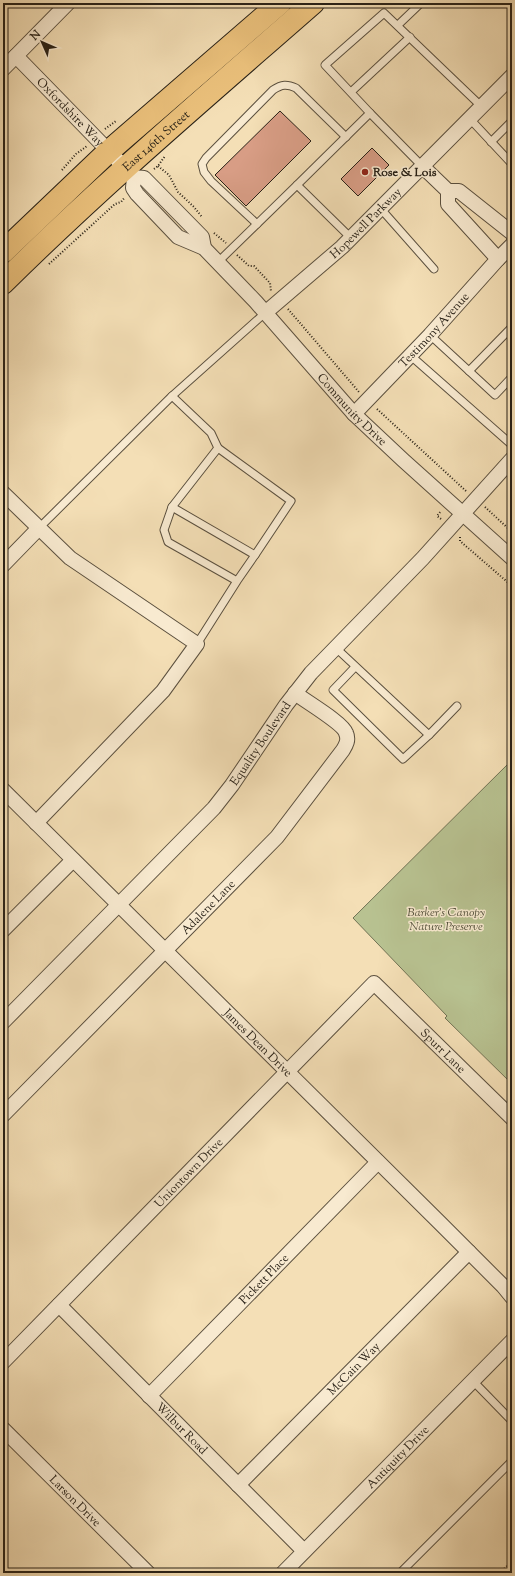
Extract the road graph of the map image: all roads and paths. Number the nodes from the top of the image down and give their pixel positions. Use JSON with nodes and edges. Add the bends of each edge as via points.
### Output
{"nodes":[{"id":1,"x":68,"y":3,"type":"edge"},
{"id":2,"x":280,"y":3,"type":"edge"},
{"id":3,"x":313,"y":3,"type":"edge"},
{"id":4,"x":421,"y":3,"type":"edge"},
{"id":5,"x":398,"y":25,"type":"junction"},
{"id":6,"x":410,"y":37,"type":"junction"},
{"id":7,"x":16,"y":56,"type":"junction"},
{"id":8,"x":3,"y":69,"type":"edge"},
{"id":9,"x":512,"y":76,"type":"edge"},
{"id":10,"x":351,"y":92,"type":"junction"},
{"id":11,"x":482,"y":107,"type":"junction"},
{"id":12,"x":370,"y":113,"type":"junction"},
{"id":13,"x":470,"y":119,"type":"junction"},
{"id":14,"x":512,"y":121,"type":"edge"},
{"id":15,"x":346,"y":137,"type":"junction"},
{"id":16,"x":491,"y":142,"type":"junction"},
{"id":17,"x":109,"y":151,"type":"junction"},
{"id":18,"x":512,"y":164,"type":"edge"},
{"id":19,"x":158,"y":166,"type":"dead end"},
{"id":20,"x":422,"y":166,"type":"junction"},
{"id":21,"x":129,"y":172,"type":"junction"},
{"id":22,"x":296,"y":185,"type":"junction"},
{"id":23,"x":448,"y":191,"type":"junction"},
{"id":24,"x":125,"y":197,"type":"dead end"},
{"id":25,"x":381,"y":209,"type":"junction"},
{"id":26,"x":204,"y":221,"type":"dead end"},
{"id":27,"x":257,"y":224,"type":"junction"},
{"id":28,"x":213,"y":232,"type":"dead end"},
{"id":29,"x":512,"y":233,"type":"edge"},
{"id":30,"x":351,"y":238,"type":"junction"},
{"id":31,"x":512,"y":245,"type":"edge"},
{"id":32,"x":232,"y":249,"type":"junction"},
{"id":33,"x":3,"y":252,"type":"edge"},
{"id":34,"x":498,"y":259,"type":"junction"},
{"id":35,"x":218,"y":262,"type":"junction"},
{"id":36,"x":44,"y":268,"type":"dead end"},
{"id":37,"x":434,"y":270,"type":"dead end"},
{"id":38,"x":3,"y":283,"type":"edge"},
{"id":39,"x":280,"y":300,"type":"junction"},
{"id":40,"x":265,"y":313,"type":"junction"},
{"id":41,"x":512,"y":327,"type":"edge"},
{"id":42,"x":430,"y":335,"type":"junction"},
{"id":43,"x":410,"y":356,"type":"junction"},
{"id":44,"x":469,"y":371,"type":"junction"},
{"id":45,"x":512,"y":377,"type":"edge"},
{"id":46,"x":172,"y":396,"type":"junction"},
{"id":47,"x":368,"y":400,"type":"junction"},
{"id":48,"x":354,"y":414,"type":"junction"},
{"id":49,"x":512,"y":445,"type":"edge"},
{"id":50,"x":218,"y":448,"type":"junction"},
{"id":51,"x":512,"y":459,"type":"edge"},
{"id":52,"x":462,"y":488,"type":"junction"},
{"id":53,"x":3,"y":493,"type":"edge"},
{"id":54,"x":475,"y":500,"type":"junction"},
{"id":55,"x":449,"y":502,"type":"junction"},
{"id":56,"x":172,"y":507,"type":"junction"},
{"id":57,"x":462,"y":514,"type":"junction"},
{"id":58,"x":39,"y":528,"type":"junction"},
{"id":59,"x":450,"y":528,"type":"junction"},
{"id":60,"x":512,"y":532,"type":"edge"},
{"id":61,"x":255,"y":555,"type":"junction"},
{"id":62,"x":512,"y":558,"type":"edge"},
{"id":63,"x":3,"y":565,"type":"edge"},
{"id":64,"x":237,"y":581,"type":"junction"},
{"id":65,"x":512,"y":586,"type":"edge"},
{"id":66,"x":197,"y":644,"type":"junction"},
{"id":67,"x":336,"y":648,"type":"junction"},
{"id":68,"x":355,"y":667,"type":"junction"},
{"id":69,"x":295,"y":693,"type":"junction"},
{"id":70,"x":458,"y":706,"type":"dead end"},
{"id":71,"x":429,"y":735,"type":"junction"},
{"id":72,"x":3,"y":790,"type":"edge"},
{"id":73,"x":36,"y":824,"type":"junction"},
{"id":74,"x":73,"y":860,"type":"junction"},
{"id":75,"x":118,"y":905,"type":"junction"},
{"id":76,"x":3,"y":930,"type":"edge"},
{"id":77,"x":165,"y":951,"type":"junction"},
{"id":78,"x":374,"y":983,"type":"joint"},
{"id":79,"x":3,"y":1022,"type":"edge"},
{"id":80,"x":287,"y":1073,"type":"junction"},
{"id":81,"x":3,"y":1115,"type":"edge"},
{"id":82,"x":512,"y":1118,"type":"edge"},
{"id":83,"x":378,"y":1162,"type":"junction"},
{"id":84,"x":469,"y":1252,"type":"junction"},
{"id":85,"x":512,"y":1297,"type":"edge"},
{"id":86,"x":59,"y":1305,"type":"junction"},
{"id":87,"x":512,"y":1341,"type":"edge"},
{"id":88,"x":3,"y":1362,"type":"edge"},
{"id":89,"x":473,"y":1381,"type":"junction"},
{"id":90,"x":149,"y":1396,"type":"junction"},
{"id":91,"x":512,"y":1421,"type":"edge"},
{"id":92,"x":3,"y":1430,"type":"edge"},
{"id":93,"x":512,"y":1461,"type":"edge"},
{"id":94,"x":238,"y":1485,"type":"junction"},
{"id":95,"x":304,"y":1552,"type":"junction"},
{"id":96,"x":512,"y":1561,"type":"edge"},
{"id":97,"x":148,"y":1573,"type":"edge"},
{"id":98,"x":283,"y":1573,"type":"edge"},
{"id":99,"x":400,"y":1573,"type":"edge"},
{"id":100,"x":500,"y":1573,"type":"edge"}],
"edges":[{"from":1,"to":7,"type":"street"},
{"from":2,"to":17,"type":"main road","name":"East 146th Street"},
{"from":3,"to":21,"type":"main road","name":"East 146th Street"},
{"from":4,"to":5,"type":"lane"},
{"from":5,"to":6,"type":"lane"},
{"from":5,"to":10,"type":"lane","via":[[384,13],[326,65]]},
{"from":6,"to":10,"type":"lane"},
{"from":6,"to":11,"type":"lane"},
{"from":7,"to":8,"type":"street"},
{"from":7,"to":17,"type":"street","name":"Oxfordshire Way"},
{"from":9,"to":11,"type":"street","name":"Hopewell Parkway"},
{"from":10,"to":12,"type":"lane"},
{"from":11,"to":13,"type":"street","name":"Hopewell Parkway"},
{"from":12,"to":15,"type":"lane"},
{"from":12,"to":20,"type":"lane"},
{"from":13,"to":16,"type":"lane"},
{"from":13,"to":20,"type":"street","name":"Hopewell Parkway"},
{"from":14,"to":16,"type":"lane"},
{"from":15,"to":22,"type":"lane"},
{"from":15,"to":27,"type":"lane","via":[[296,88],[288,84],[275,88],[202,164],[211,181]]},
{"from":16,"to":18,"type":"lane"},
{"from":17,"to":21,"type":"street","name":"Oxfordshire Way"},
{"from":17,"to":33,"type":"main road","name":"East 146th Street"},
{"from":19,"to":26,"type":"path","via":[[169,175],[178,192]]},
{"from":20,"to":23,"type":"street"},
{"from":20,"to":25,"type":"street","name":"Hopewell Parkway"},
{"from":21,"to":35,"type":"street","name":"Community Drive","via":[[137,194],[178,238],[204,248]]},
{"from":21,"to":38,"type":"main road","name":"East 146th Street","via":[[54,233]]},
{"from":22,"to":27,"type":"lane"},
{"from":22,"to":30,"type":"lane"},
{"from":23,"to":29,"type":"street","via":[[459,191]]},
{"from":23,"to":34,"type":"street","via":[[448,204]]},
{"from":24,"to":36,"type":"path"},
{"from":25,"to":30,"type":"street","name":"Hopewell Parkway"},
{"from":25,"to":37,"type":"lane"},
{"from":27,"to":32,"type":"lane"},
{"from":28,"to":32,"type":"path"},
{"from":30,"to":39,"type":"street","name":"Hopewell Parkway"},
{"from":31,"to":34,"type":"street","name":"Testimony Avenue"},
{"from":32,"to":35,"type":"lane"},
{"from":32,"to":39,"type":"path","via":[[249,266],[254,266],[270,283],[271,291]]},
{"from":34,"to":42,"type":"street","name":"Testimony Avenue"},
{"from":35,"to":40,"type":"street","name":"Community Drive"},
{"from":39,"to":40,"type":"street","name":"Hopewell Parkway"},
{"from":39,"to":47,"type":"path"},
{"from":40,"to":46,"type":"lane"},
{"from":40,"to":48,"type":"street","name":"Community Drive"},
{"from":41,"to":44,"type":"lane"},
{"from":42,"to":43,"type":"street","name":"Testimony Avenue"},
{"from":42,"to":44,"type":"lane"},
{"from":43,"to":47,"type":"street","name":"Testimony Avenue"},
{"from":43,"to":49,"type":"lane"},
{"from":44,"to":45,"type":"lane","via":[[495,395]]},
{"from":46,"to":50,"type":"lane","via":[[211,433]]},
{"from":46,"to":58,"type":"lane"},
{"from":47,"to":48,"type":"street","name":"Testimony Avenue"},
{"from":47,"to":52,"type":"path"},
{"from":48,"to":55,"type":"street","name":"Community Drive"},
{"from":50,"to":56,"type":"lane"},
{"from":50,"to":61,"type":"lane","via":[[291,501]]},
{"from":51,"to":54,"type":"street","name":"Equality Boulevard"},
{"from":52,"to":54,"type":"path"},
{"from":52,"to":55,"type":"path"},
{"from":53,"to":58,"type":"street"},
{"from":54,"to":57,"type":"street","name":"Equality Boulevard"},
{"from":54,"to":60,"type":"path"},
{"from":55,"to":57,"type":"street","name":"Community Drive"},
{"from":55,"to":59,"type":"path","via":[[437,516]]},
{"from":56,"to":61,"type":"lane"},
{"from":56,"to":64,"type":"lane","via":[[164,530],[168,542]]},
{"from":57,"to":59,"type":"street","name":"Equality Boulevard"},
{"from":57,"to":62,"type":"street","name":"Community Drive"},
{"from":58,"to":63,"type":"street"},
{"from":58,"to":66,"type":"street","via":[[70,558]]},
{"from":59,"to":65,"type":"path","via":[[460,536],[460,541]]},
{"from":59,"to":67,"type":"street","name":"Equality Boulevard"},
{"from":61,"to":64,"type":"lane"},
{"from":64,"to":66,"type":"lane"},
{"from":66,"to":73,"type":"street","via":[[163,691]]},
{"from":67,"to":68,"type":"lane"},
{"from":67,"to":69,"type":"street","name":"Equality Boulevard"},
{"from":68,"to":71,"type":"lane"},
{"from":68,"to":71,"type":"lane","via":[[333,690],[404,759]]},
{"from":69,"to":75,"type":"street","name":"Equality Boulevard","via":[[214,808]]},
{"from":69,"to":77,"type":"street","name":"Adalene Lane","via":[[337,722],[346,732],[348,741],[277,837]]},
{"from":70,"to":71,"type":"lane"},
{"from":72,"to":73,"type":"street","name":"James Dean Drive"},
{"from":73,"to":74,"type":"street","name":"James Dean Drive"},
{"from":74,"to":75,"type":"street","name":"James Dean Drive"},
{"from":74,"to":76,"type":"street"},
{"from":75,"to":77,"type":"street","name":"James Dean Drive"},
{"from":75,"to":79,"type":"street","name":"Equality Boulevard"},
{"from":77,"to":80,"type":"street","name":"James Dean Drive"},
{"from":77,"to":81,"type":"street","name":"Adalene Lane"},
{"from":78,"to":80,"type":"street","name":"Uniontown Drive"},
{"from":78,"to":82,"type":"street","name":"Spurr Lane"},
{"from":80,"to":83,"type":"street","name":"James Dean Drive"},
{"from":80,"to":86,"type":"street","name":"Uniontown Drive"},
{"from":83,"to":84,"type":"street","name":"James Dean Drive"},
{"from":83,"to":90,"type":"street","name":"Pickett Place"},
{"from":84,"to":85,"type":"street","name":"James Dean Drive"},
{"from":84,"to":94,"type":"street","name":"McCain Way"},
{"from":86,"to":88,"type":"street","name":"Uniontown Drive"},
{"from":86,"to":90,"type":"street","name":"Wilbur Road"},
{"from":87,"to":89,"type":"street","name":"Antiquity Drive"},
{"from":89,"to":91,"type":"lane"},
{"from":89,"to":95,"type":"street","name":"Antiquity Drive"},
{"from":90,"to":94,"type":"street","name":"Wilbur Road"},
{"from":92,"to":97,"type":"street","name":"Larson Drive"},
{"from":93,"to":99,"type":"lane"},
{"from":94,"to":95,"type":"street","name":"Wilbur Road"},
{"from":95,"to":98,"type":"street","name":"Antiquity Drive"},
{"from":96,"to":100,"type":"path"}]}
